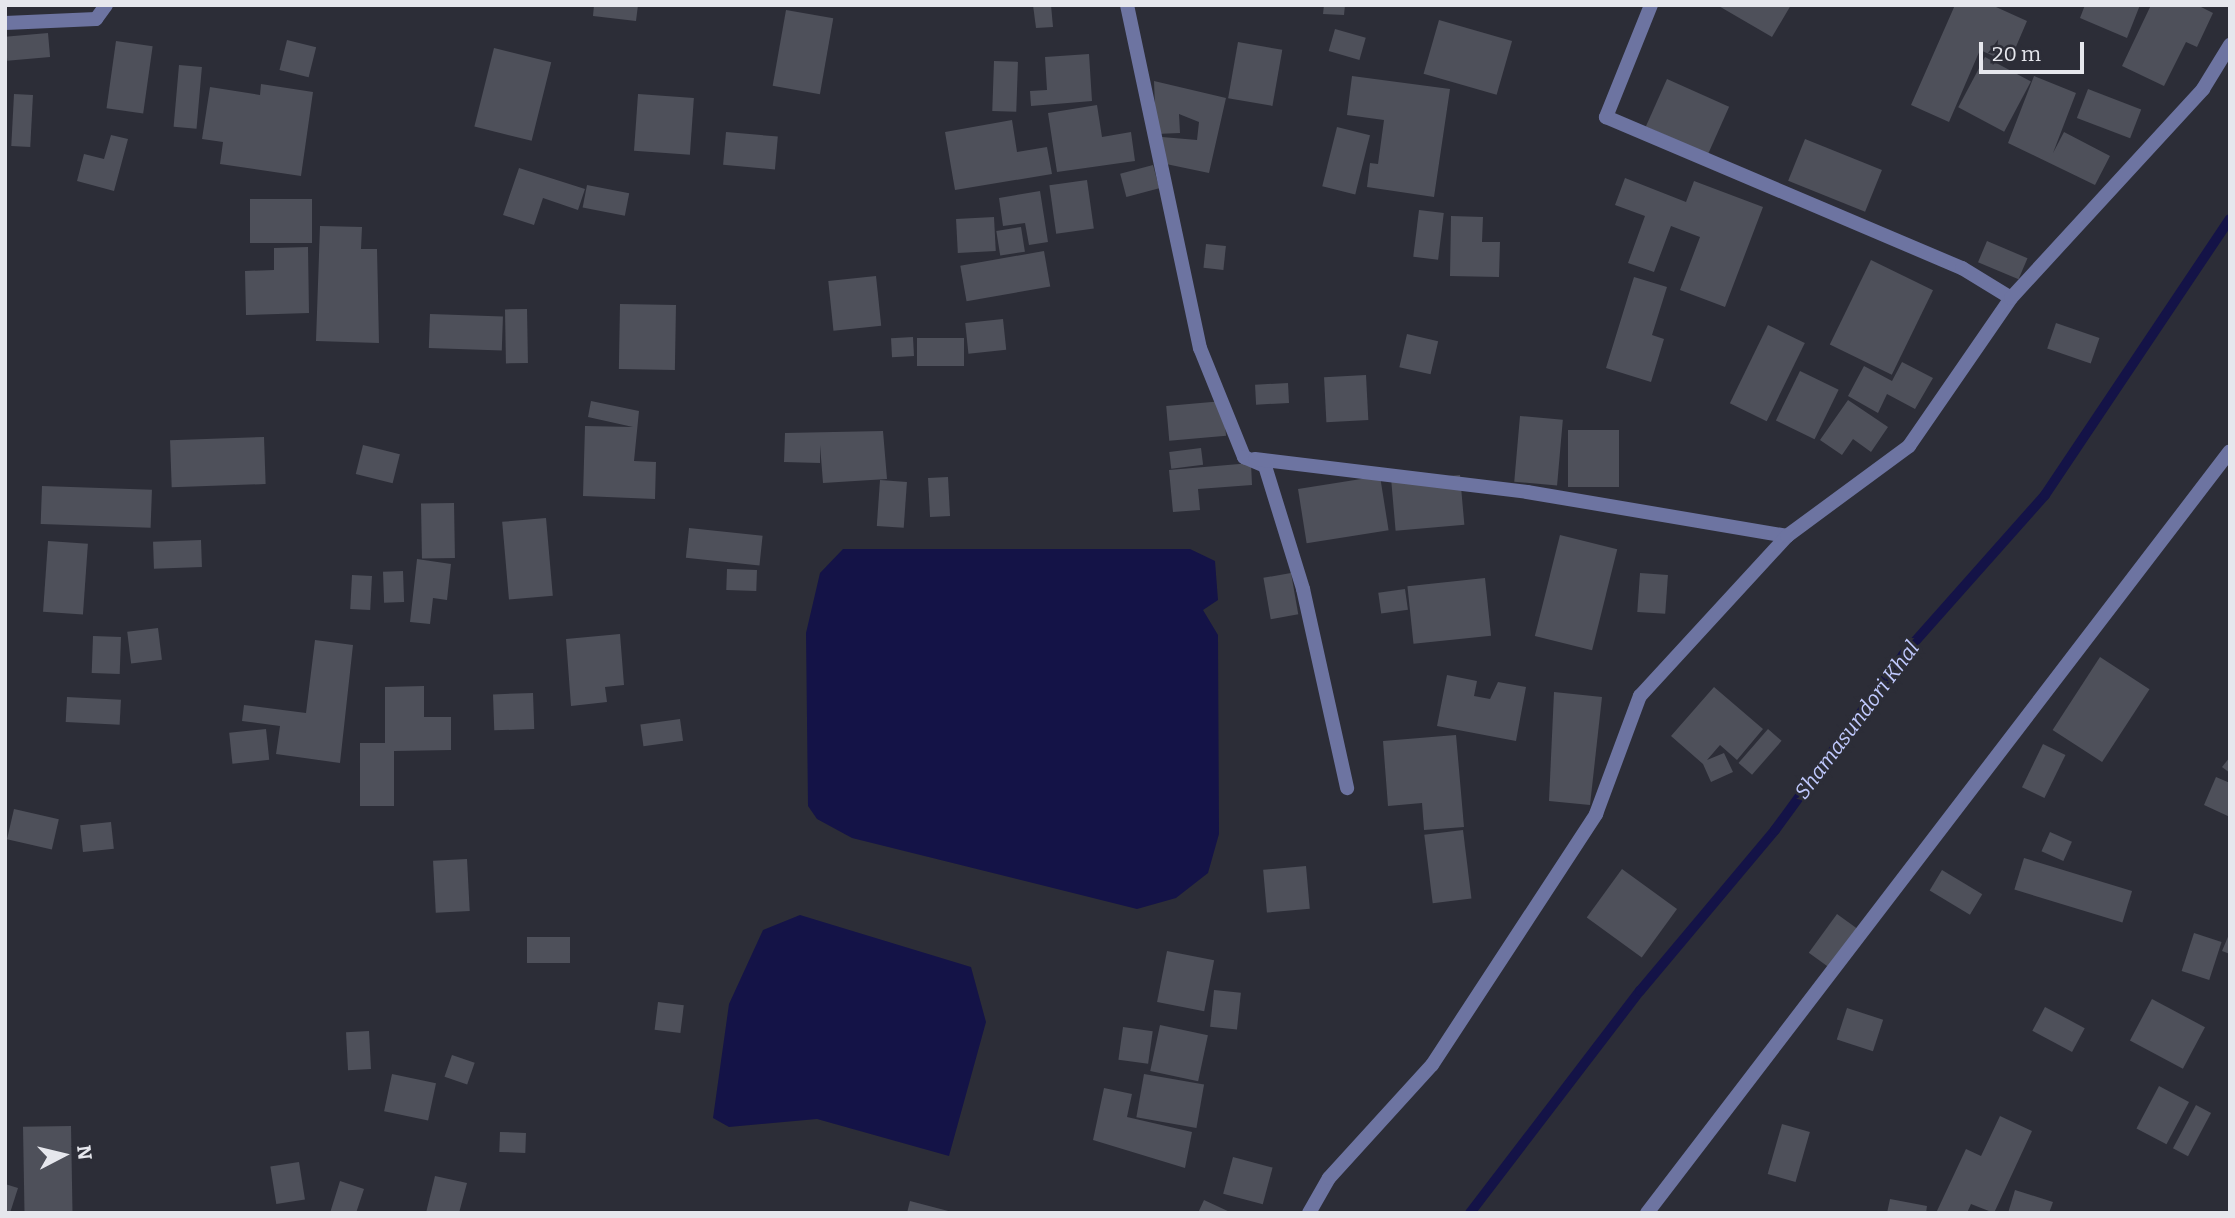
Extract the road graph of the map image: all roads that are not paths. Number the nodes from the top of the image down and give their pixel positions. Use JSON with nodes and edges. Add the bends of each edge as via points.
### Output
{"nodes":[{"id":1,"x":106,"y":5,"type":"edge"},
{"id":2,"x":1127,"y":5,"type":"edge"},
{"id":3,"x":1651,"y":5,"type":"edge"},
{"id":4,"x":5,"y":23,"type":"edge"},
{"id":5,"x":2230,"y":45,"type":"edge"},
{"id":6,"x":2011,"y":298,"type":"junction"},
{"id":7,"x":2230,"y":451,"type":"edge"},
{"id":8,"x":1244,"y":457,"type":"junction"},
{"id":9,"x":1787,"y":536,"type":"junction"},
{"id":10,"x":1347,"y":788,"type":"dead end"},
{"id":11,"x":1309,"y":1213,"type":"edge"},
{"id":12,"x":1647,"y":1213,"type":"edge"}],
"edges":[{"from":1,"to":4,"type":"street","via":[[96,19]]},
{"from":2,"to":8,"type":"street","via":[[1200,348]]},
{"from":3,"to":6,"type":"street","via":[[1606,117],[1962,268]]},
{"from":5,"to":6,"type":"street","via":[[2203,89]]},
{"from":6,"to":9,"type":"street","via":[[1909,446]]},
{"from":7,"to":12,"type":"street"},
{"from":8,"to":9,"type":"street","via":[[1527,492]]},
{"from":8,"to":10,"type":"street","via":[[1265,466],[1273,491],[1303,589]]},
{"from":9,"to":11,"type":"street","via":[[1640,696],[1596,814],[1432,1065],[1329,1178]]}]}
